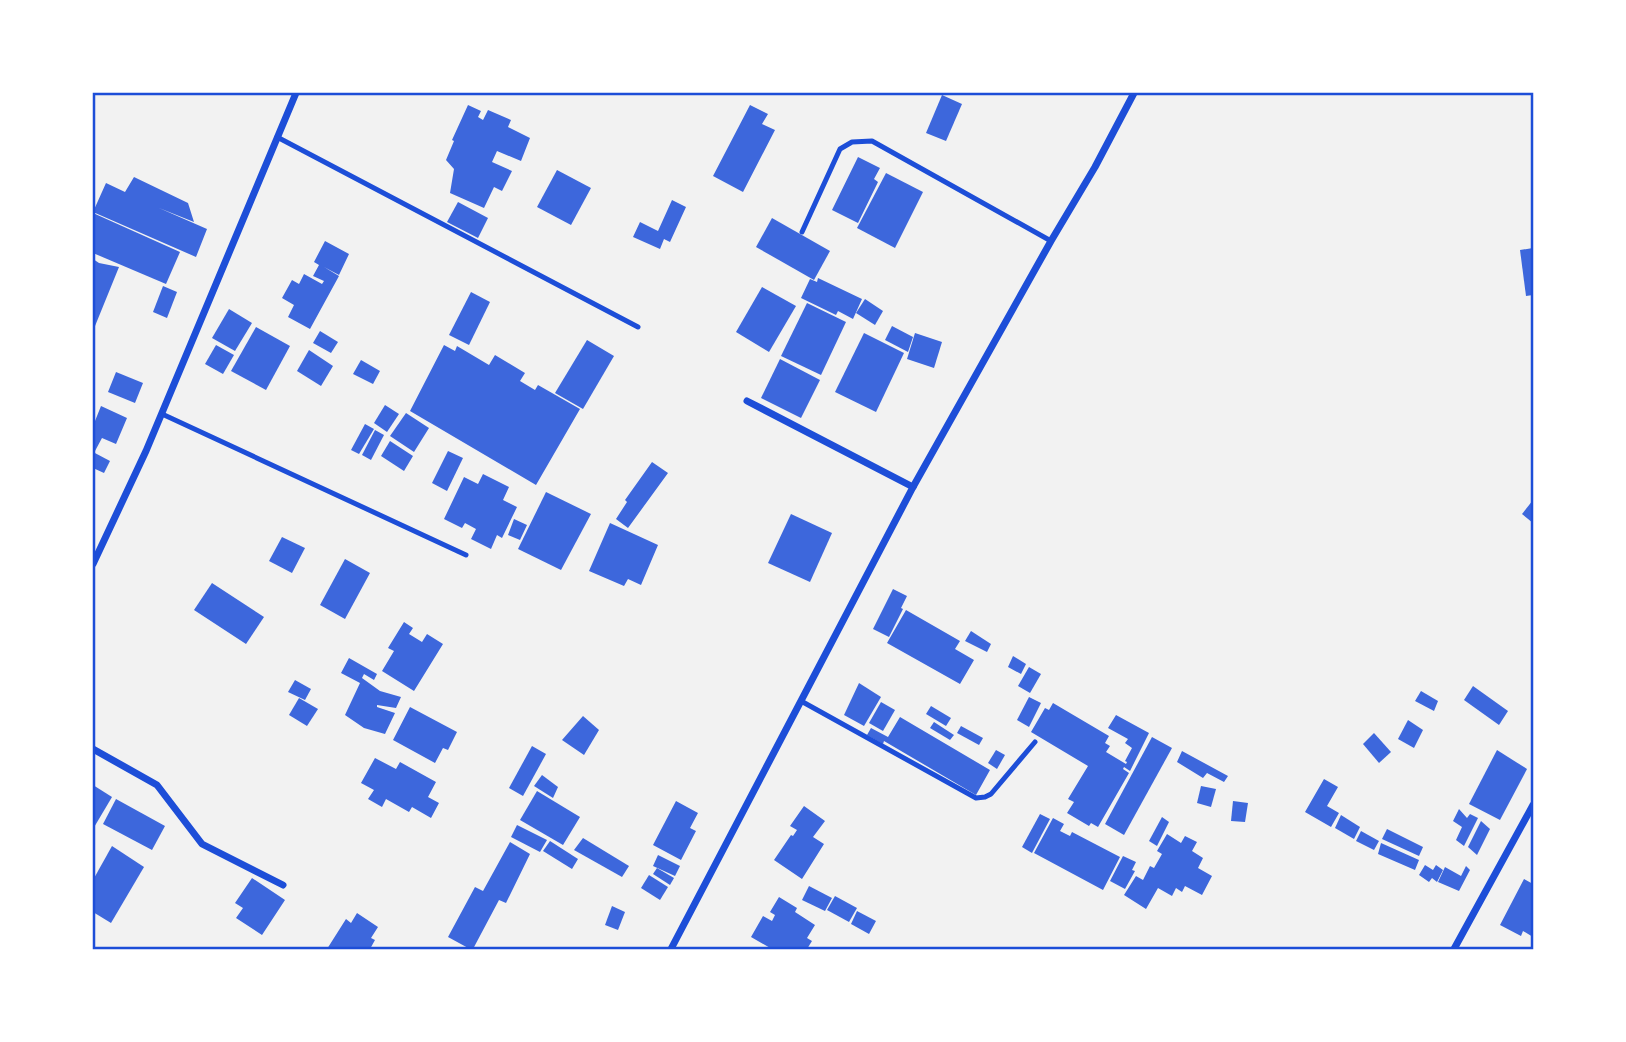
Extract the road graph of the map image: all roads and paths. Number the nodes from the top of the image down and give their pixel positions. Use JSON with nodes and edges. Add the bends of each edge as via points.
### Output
{"nodes":[{"id":1,"x":296,"y":93,"type":"edge"},
{"id":2,"x":1134,"y":93,"type":"edge"},
{"id":3,"x":277,"y":137,"type":"junction"},
{"id":4,"x":802,"y":232,"type":"dead end"},
{"id":5,"x":1051,"y":241,"type":"junction"},
{"id":6,"x":638,"y":327,"type":"dead end"},
{"id":7,"x":747,"y":401,"type":"dead end"},
{"id":8,"x":162,"y":414,"type":"junction"},
{"id":9,"x":914,"y":487,"type":"junction"},
{"id":10,"x":466,"y":555,"type":"dead end"},
{"id":11,"x":93,"y":564,"type":"edge"},
{"id":12,"x":801,"y":701,"type":"junction"},
{"id":13,"x":1035,"y":742,"type":"dead end"},
{"id":14,"x":93,"y":749,"type":"edge"},
{"id":15,"x":1533,"y":805,"type":"edge"},
{"id":16,"x":283,"y":885,"type":"dead end"},
{"id":17,"x":671,"y":949,"type":"edge"},
{"id":18,"x":1454,"y":949,"type":"edge"}],
"edges":[{"from":1,"to":3,"type":"street"},
{"from":2,"to":5,"type":"street"},
{"from":3,"to":6,"type":"lane"},
{"from":3,"to":8,"type":"street"},
{"from":4,"to":5,"type":"lane","via":[[840,149],[852,142],[872,141]]},
{"from":5,"to":9,"type":"street"},
{"from":7,"to":9,"type":"street"},
{"from":8,"to":10,"type":"lane"},
{"from":8,"to":11,"type":"street"},
{"from":9,"to":12,"type":"street"},
{"from":12,"to":13,"type":"lane","via":[[976,798],[991,794]]},
{"from":12,"to":17,"type":"street"},
{"from":14,"to":16,"type":"street","via":[[157,785],[202,844]]},
{"from":15,"to":18,"type":"street"}]}
